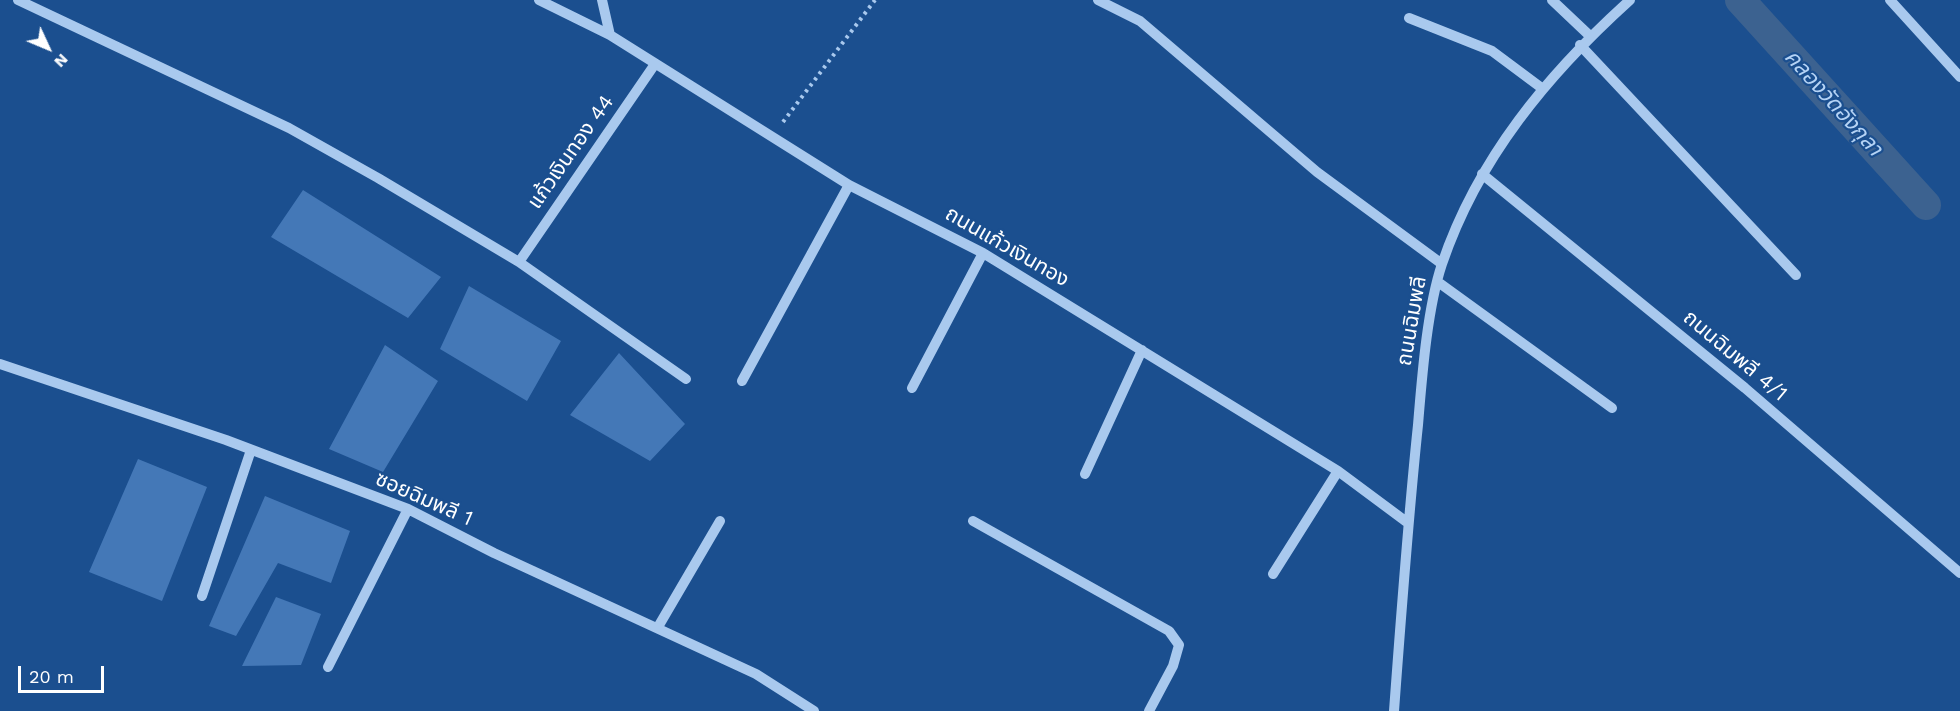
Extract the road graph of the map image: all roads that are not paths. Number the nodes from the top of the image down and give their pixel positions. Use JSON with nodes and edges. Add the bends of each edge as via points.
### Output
{"nodes":[{"id":1,"x":18,"y":0,"type":"edge"},
{"id":2,"x":539,"y":0,"type":"edge"},
{"id":3,"x":602,"y":0,"type":"edge"},
{"id":4,"x":1098,"y":0,"type":"edge"},
{"id":5,"x":1552,"y":0,"type":"edge"},
{"id":6,"x":1630,"y":0,"type":"edge"},
{"id":7,"x":1890,"y":0,"type":"edge"},
{"id":8,"x":1409,"y":18,"type":"dead end"},
{"id":9,"x":609,"y":35,"type":"junction"},
{"id":10,"x":1590,"y":36,"type":"junction"},
{"id":11,"x":1580,"y":45,"type":"junction"},
{"id":12,"x":656,"y":64,"type":"junction"},
{"id":13,"x":1960,"y":77,"type":"edge"},
{"id":14,"x":1543,"y":88,"type":"junction"},
{"id":15,"x":1482,"y":174,"type":"junction"},
{"id":16,"x":849,"y":185,"type":"junction"},
{"id":17,"x":983,"y":253,"type":"junction"},
{"id":18,"x":519,"y":262,"type":"junction"},
{"id":19,"x":1442,"y":264,"type":"junction"},
{"id":20,"x":1796,"y":275,"type":"dead end"},
{"id":21,"x":1438,"y":282,"type":"junction"},
{"id":22,"x":1142,"y":350,"type":"junction"},
{"id":23,"x":0,"y":364,"type":"edge"},
{"id":24,"x":686,"y":379,"type":"dead end"},
{"id":25,"x":742,"y":381,"type":"dead end"},
{"id":26,"x":912,"y":388,"type":"dead end"},
{"id":27,"x":1612,"y":408,"type":"dead end"},
{"id":28,"x":251,"y":450,"type":"junction"},
{"id":29,"x":1338,"y":471,"type":"junction"},
{"id":30,"x":1085,"y":474,"type":"dead end"},
{"id":31,"x":408,"y":509,"type":"junction"},
{"id":32,"x":720,"y":521,"type":"dead end"},
{"id":33,"x":973,"y":521,"type":"dead end"},
{"id":34,"x":1408,"y":523,"type":"junction"},
{"id":35,"x":1960,"y":573,"type":"edge"},
{"id":36,"x":1273,"y":574,"type":"dead end"},
{"id":37,"x":202,"y":596,"type":"dead end"},
{"id":38,"x":658,"y":627,"type":"junction"},
{"id":39,"x":328,"y":667,"type":"dead end"},
{"id":40,"x":814,"y":711,"type":"edge"},
{"id":41,"x":1149,"y":711,"type":"edge"},
{"id":42,"x":1394,"y":711,"type":"edge"}],
"edges":[{"from":1,"to":18,"type":"street","via":[[289,128]]},
{"from":2,"to":9,"type":"street","name":"ถนนแก้วเงินทอง"},
{"from":3,"to":9,"type":"street"},
{"from":4,"to":19,"type":"street","via":[[1140,21],[1317,172]]},
{"from":5,"to":10,"type":"street"},
{"from":6,"to":10,"type":"street","name":"ถนนฉิมพลี"},
{"from":7,"to":13,"type":"street"},
{"from":8,"to":14,"type":"street","via":[[1492,51]]},
{"from":9,"to":12,"type":"street","name":"ถนนแก้วเงินทอง"},
{"from":10,"to":11,"type":"street","name":"ถนนฉิมพลี"},
{"from":11,"to":14,"type":"street","name":"ถนนฉิมพลี"},
{"from":11,"to":20,"type":"street"},
{"from":12,"to":16,"type":"street","name":"ถนนแก้วเงินทอง"},
{"from":12,"to":18,"type":"street","name":"แก้วเงินทอง 44"},
{"from":14,"to":15,"type":"street","name":"ถนนฉิมพลี"},
{"from":15,"to":19,"type":"street","name":"ถนนฉิมพลี"},
{"from":15,"to":35,"type":"street","name":"ถนนฉิมพลี 4/1","via":[[1745,388]]},
{"from":16,"to":17,"type":"street","name":"ถนนแก้วเงินทอง"},
{"from":16,"to":25,"type":"street"},
{"from":17,"to":22,"type":"street","name":"ถนนแก้วเงินทอง"},
{"from":17,"to":26,"type":"street"},
{"from":18,"to":24,"type":"street"},
{"from":19,"to":21,"type":"street","name":"ถนนฉิมพลี"},
{"from":21,"to":27,"type":"street"},
{"from":21,"to":34,"type":"street","name":"ถนนฉิมพลี","via":[[1423,368]]},
{"from":22,"to":29,"type":"street","name":"ถนนแก้วเงินทอง"},
{"from":22,"to":30,"type":"street"},
{"from":23,"to":28,"type":"street","name":"ซอยฉิมพลี 1"},
{"from":28,"to":31,"type":"street","name":"ซอยฉิมพลี 1"},
{"from":28,"to":37,"type":"street"},
{"from":29,"to":34,"type":"street","name":"ถนนแก้วเงินทอง"},
{"from":29,"to":36,"type":"street"},
{"from":31,"to":38,"type":"street","name":"ซอยฉิมพลี 1","via":[[494,553]]},
{"from":31,"to":39,"type":"street"},
{"from":32,"to":38,"type":"street"},
{"from":33,"to":41,"type":"street","via":[[1169,631],[1179,645],[1173,666]]},
{"from":34,"to":42,"type":"street","name":"ถนนฉิมพลี"},
{"from":38,"to":40,"type":"street","name":"ซอยฉิมพลี 1","via":[[756,674]]}]}
